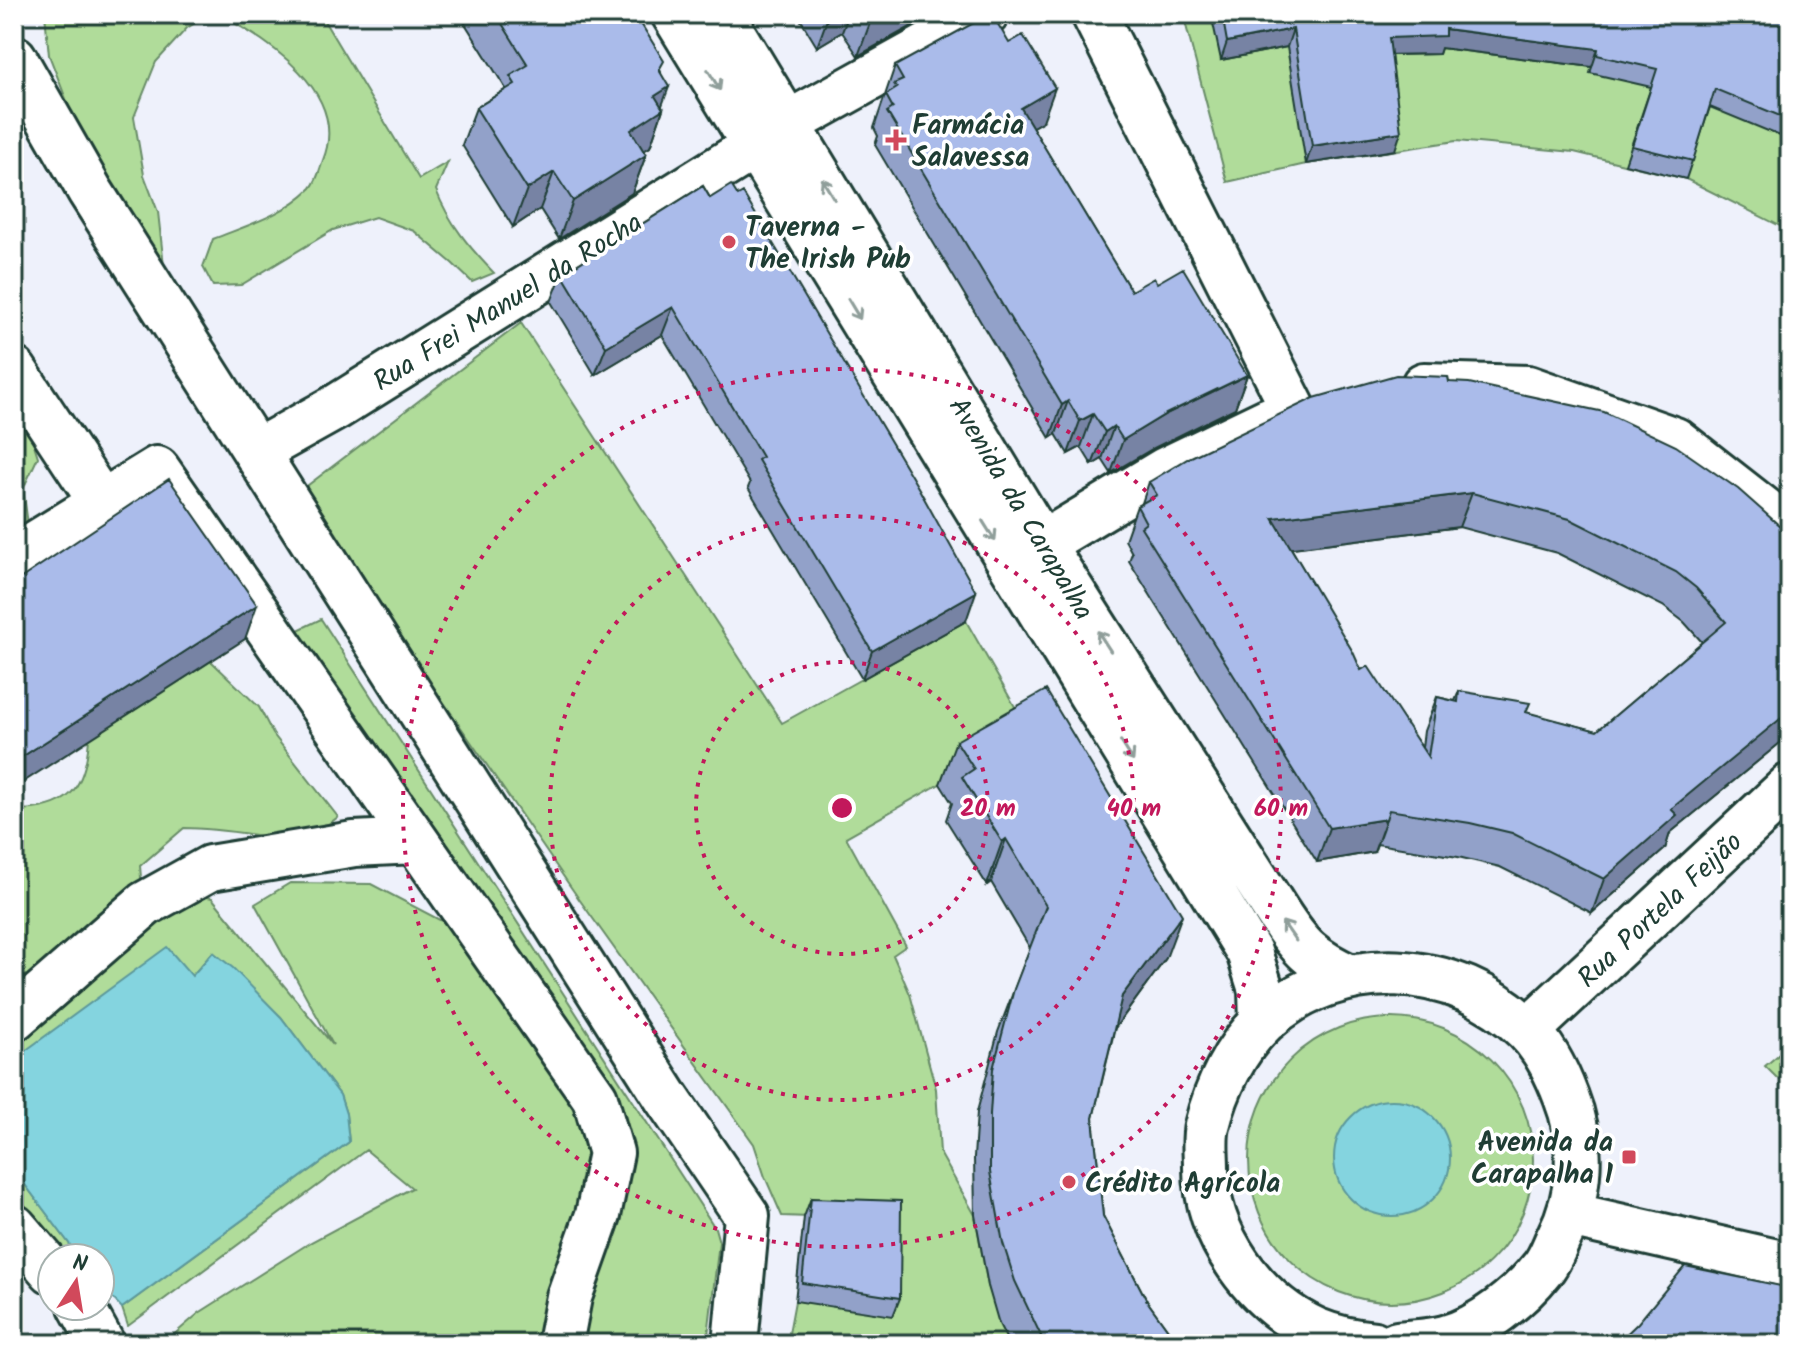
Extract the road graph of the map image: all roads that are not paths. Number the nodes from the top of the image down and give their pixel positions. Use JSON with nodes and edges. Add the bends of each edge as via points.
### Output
{"nodes":[{"id":1,"x":674,"y":14,"type":"edge"},
{"id":2,"x":721,"y":14,"type":"edge"},
{"id":3,"x":986,"y":14,"type":"edge"},
{"id":4,"x":1094,"y":14,"type":"edge"},
{"id":5,"x":14,"y":58,"type":"edge"},
{"id":6,"x":27,"y":115,"type":"edge"},
{"id":7,"x":772,"y":135,"type":"junction"},
{"id":8,"x":14,"y":370,"type":"edge"},
{"id":9,"x":1381,"y":384,"type":"edge"},
{"id":10,"x":1335,"y":397,"type":"edge"},
{"id":11,"x":1293,"y":408,"type":"junction"},
{"id":12,"x":256,"y":452,"type":"junction"},
{"id":13,"x":102,"y":503,"type":"junction"},
{"id":14,"x":1790,"y":530,"type":"edge"},
{"id":15,"x":1042,"y":544,"type":"junction"},
{"id":16,"x":14,"y":557,"type":"edge"},
{"id":17,"x":1790,"y":786,"type":"edge"},
{"id":18,"x":416,"y":841,"type":"junction"},
{"id":19,"x":1350,"y":977,"type":"junction"},
{"id":20,"x":14,"y":1018,"type":"edge"},
{"id":21,"x":1262,"y":1023,"type":"junction"},
{"id":22,"x":1528,"y":1030,"type":"junction"},
{"id":23,"x":1570,"y":1215,"type":"junction"},
{"id":24,"x":14,"y":1227,"type":"edge"},
{"id":25,"x":36,"y":1252,"type":"edge"},
{"id":26,"x":1790,"y":1265,"type":"edge"},
{"id":27,"x":90,"y":1322,"type":"edge"},
{"id":28,"x":1315,"y":1337,"type":"edge"},
{"id":29,"x":102,"y":1344,"type":"edge"},
{"id":30,"x":560,"y":1344,"type":"edge"},
{"id":31,"x":735,"y":1344,"type":"edge"},
{"id":32,"x":1374,"y":1344,"type":"edge"},
{"id":33,"x":1397,"y":1344,"type":"edge"}],
"edges":[{"from":1,"to":7,"type":"street","one_way":true},
{"from":2,"to":7,"type":"street","name":"Avenida da Carapalha"},
{"from":3,"to":7,"type":"street","name":"Rua Frei Manuel da Rocha"},
{"from":4,"to":11,"type":"street"},
{"from":5,"to":6,"type":"street"},
{"from":6,"to":12,"type":"street","via":[[90,191]]},
{"from":7,"to":12,"type":"street","name":"Rua Frei Manuel da Rocha"},
{"from":15,"to":7,"type":"street","name":"Avenida da Carapalha","one_way":true},
{"from":7,"to":21,"type":"street","one_way":true,"via":[[1249,952],[1261,990]]},
{"from":8,"to":13,"type":"street"},
{"from":9,"to":14,"type":"street","via":[[1528,388],[1675,440]]},
{"from":10,"to":11,"type":"street"},
{"from":11,"to":15,"type":"street","via":[[1165,470]]},
{"from":12,"to":31,"type":"street","via":[[747,1216]]},
{"from":13,"to":16,"type":"street"},
{"from":13,"to":18,"type":"street","via":[[157,469]]},
{"from":19,"to":15,"type":"street","name":"Avenida da Carapalha","one_way":true,"via":[[1320,963],[1295,940]]},
{"from":17,"to":22,"type":"street","name":"Rua Portela Feijão"},
{"from":18,"to":20,"type":"street","via":[[354,844],[210,868],[145,904]]},
{"from":18,"to":30,"type":"street","via":[[595,1098],[611,1153]]},
{"from":19,"to":21,"type":"street","via":[[1292,1000]]},
{"from":19,"to":22,"type":"street","via":[[1378,972],[1433,976],[1484,996]]},
{"from":21,"to":28,"type":"street","via":[[1225,1072],[1206,1129],[1206,1190],[1226,1248],[1263,1296]]},
{"from":22,"to":23,"type":"street","via":[[1556,1071],[1574,1117],[1579,1166]]},
{"from":23,"to":26,"type":"street"},
{"from":23,"to":33,"type":"street","via":[[1544,1268],[1501,1311],[1446,1338]]},
{"from":24,"to":25,"type":"street"},
{"from":27,"to":29,"type":"street"},
{"from":28,"to":32,"type":"street"}]}
